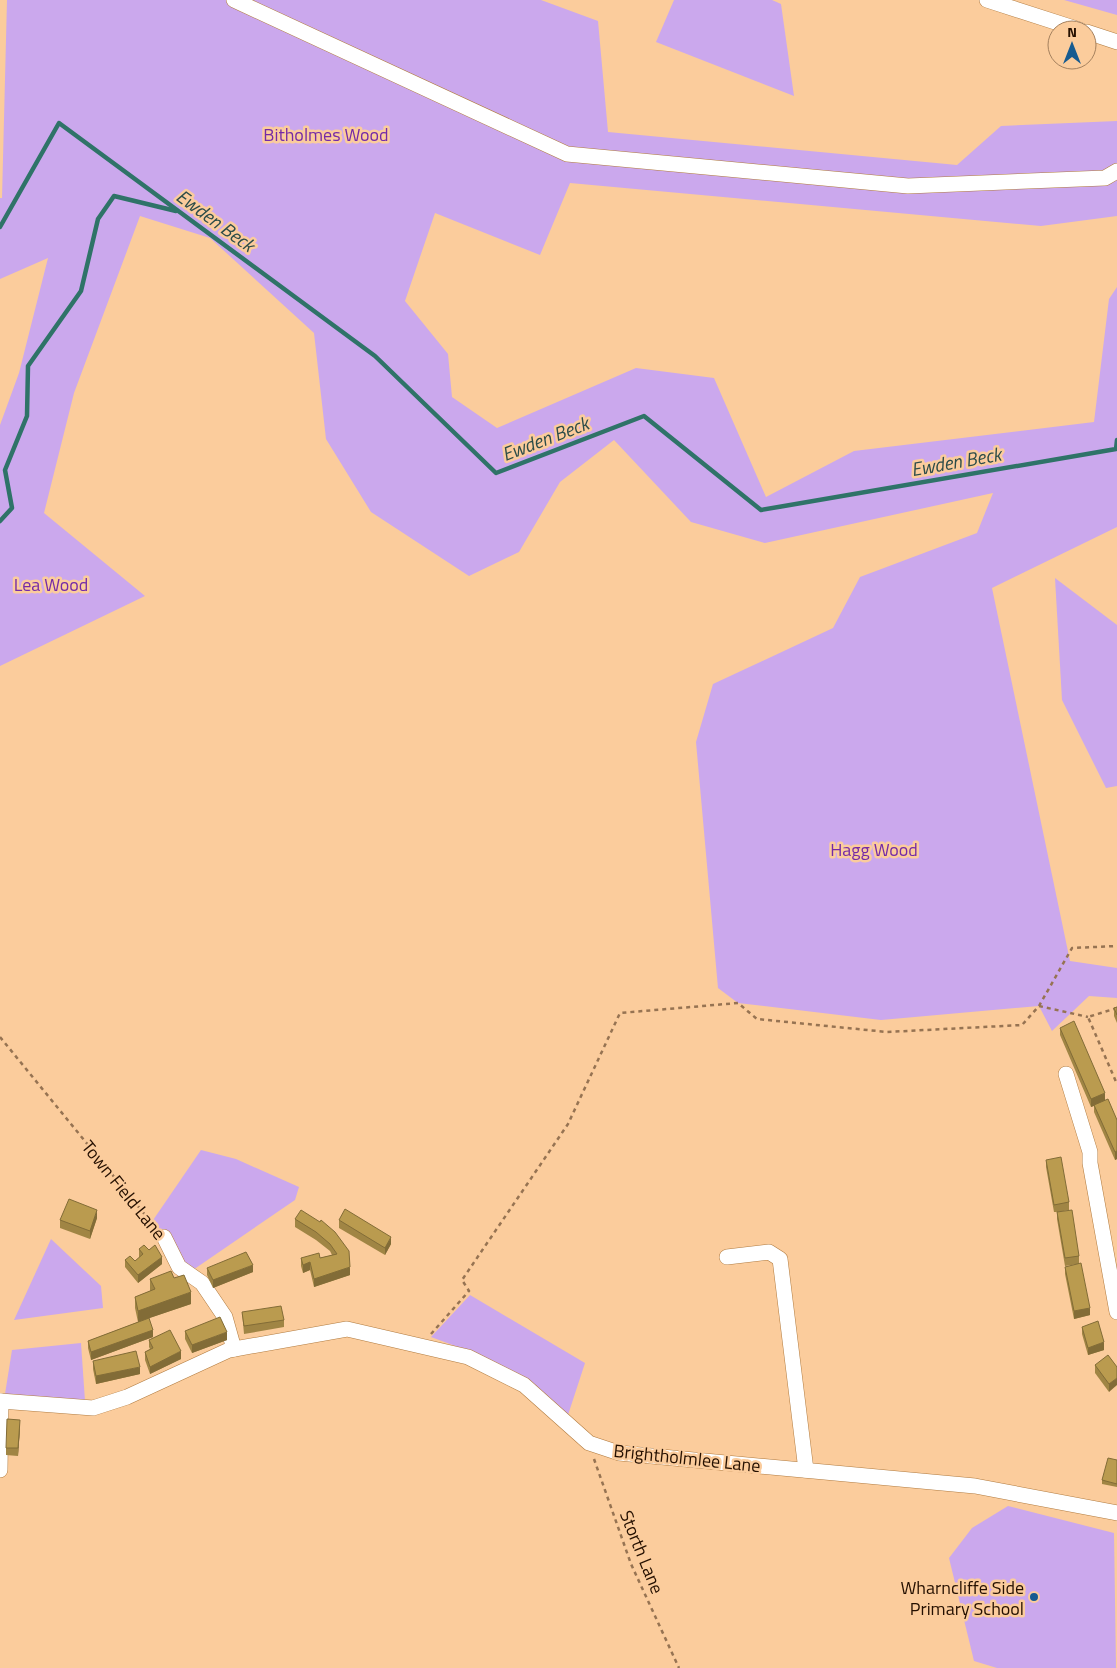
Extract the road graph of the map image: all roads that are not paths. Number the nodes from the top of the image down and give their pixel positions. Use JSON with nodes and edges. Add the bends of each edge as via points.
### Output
{"nodes":[{"id":1,"x":987,"y":0,"type":"edge"},
{"id":2,"x":240,"y":1,"type":"edge"},
{"id":3,"x":1049,"y":20,"type":"edge"},
{"id":4,"x":1097,"y":35,"type":"edge"},
{"id":5,"x":1117,"y":42,"type":"edge"},
{"id":6,"x":1117,"y":171,"type":"edge"},
{"id":7,"x":1066,"y":1074,"type":"dead end"},
{"id":8,"x":164,"y":1237,"type":"road end"},
{"id":9,"x":727,"y":1258,"type":"dead end"},
{"id":10,"x":1113,"y":1262,"type":"edge"},
{"id":11,"x":1117,"y":1312,"type":"edge"},
{"id":12,"x":234,"y":1349,"type":"junction"},
{"id":13,"x":0,"y":1401,"type":"edge"},
{"id":14,"x":0,"y":1470,"type":"edge"},
{"id":15,"x":806,"y":1470,"type":"junction"},
{"id":16,"x":1117,"y":1512,"type":"edge"}],
"edges":[{"from":1,"to":3,"type":"street"},
{"from":2,"to":6,"type":"street","via":[[567,154],[908,186],[1105,178]]},
{"from":4,"to":5,"type":"street"},
{"from":7,"to":10,"type":"street","via":[[1090,1152]]},
{"from":8,"to":12,"type":"street","name":"Town Field Lane","via":[[180,1267],[202,1283],[225,1317]]},
{"from":9,"to":15,"type":"street","via":[[768,1252],[780,1259]]},
{"from":10,"to":11,"type":"street"},
{"from":12,"to":13,"type":"street","name":"Brightholmlee Lane","via":[[127,1397],[93,1408]]},
{"from":12,"to":15,"type":"street","name":"Brightholmlee Lane","via":[[347,1329],[468,1357],[524,1385],[588,1443],[619,1453]]},
{"from":13,"to":14,"type":"street"},
{"from":15,"to":16,"type":"street","name":"Brightholmlee Lane","via":[[975,1486]]}]}
